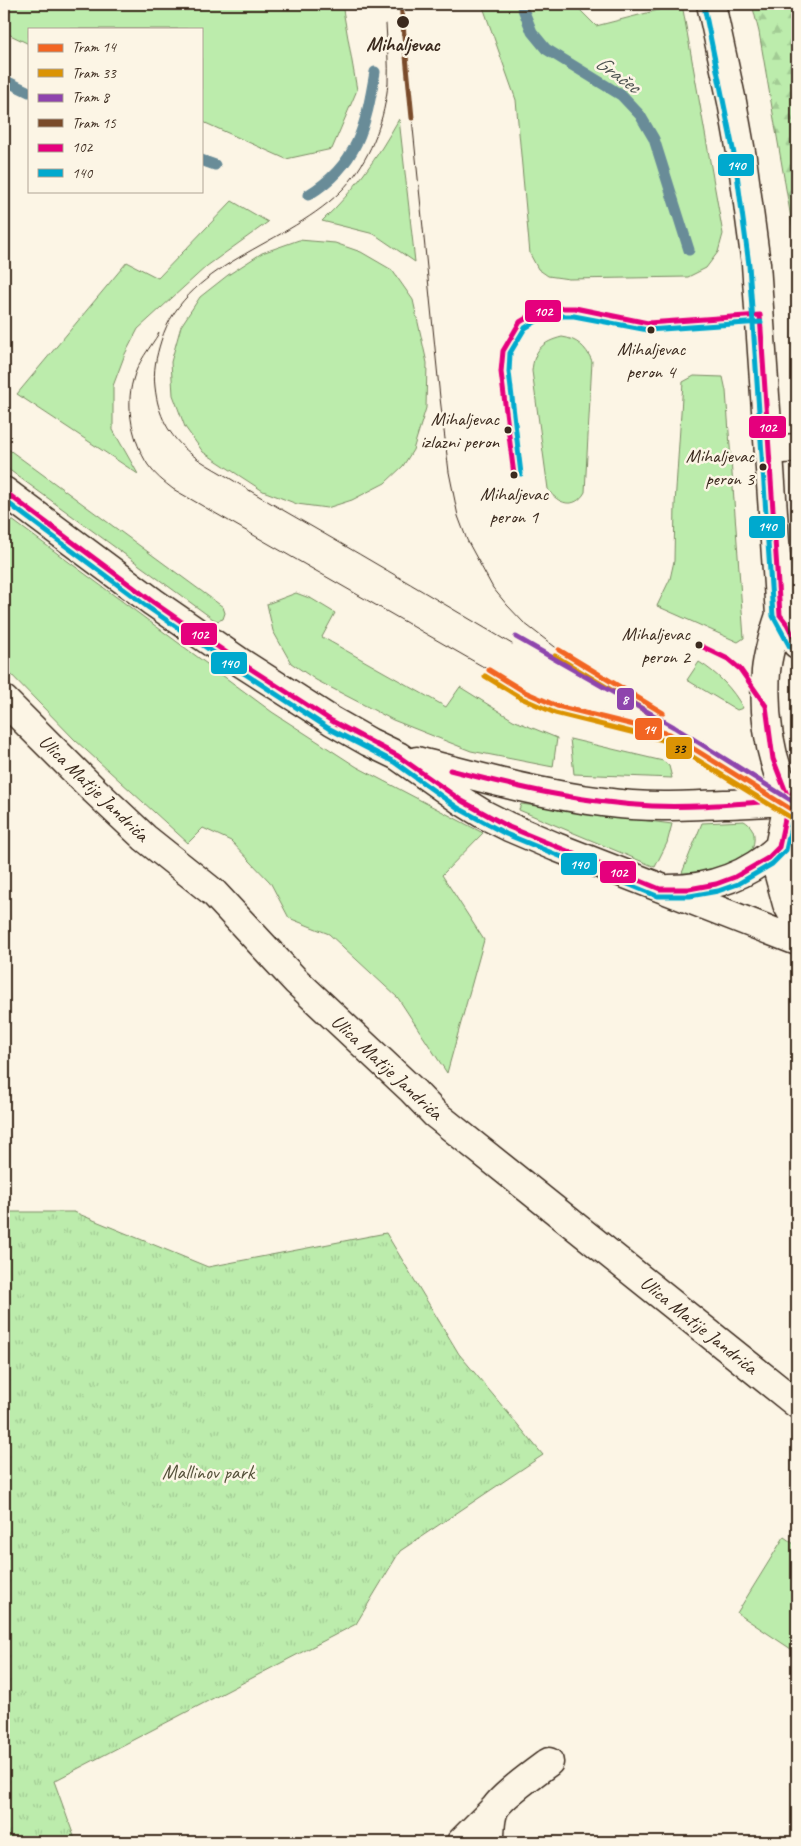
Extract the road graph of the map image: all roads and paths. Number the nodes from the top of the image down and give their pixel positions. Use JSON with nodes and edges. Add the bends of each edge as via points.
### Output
{"nodes":[{"id":1,"x":711,"y":4,"type":"edge"},
{"id":2,"x":797,"y":448,"type":"edge"},
{"id":3,"x":769,"y":450,"type":"junction"},
{"id":4,"x":4,"y":491,"type":"edge"},
{"id":5,"x":780,"y":615,"type":"junction"},
{"id":6,"x":796,"y":640,"type":"edge"},
{"id":7,"x":4,"y":700,"type":"edge"},
{"id":8,"x":398,"y":756,"type":"junction"},
{"id":9,"x":794,"y":794,"type":"edge"},
{"id":10,"x":779,"y":847,"type":"junction"},
{"id":11,"x":660,"y":889,"type":"junction"},
{"id":12,"x":797,"y":922,"type":"edge"},
{"id":13,"x":797,"y":941,"type":"edge"},
{"id":14,"x":797,"y":1404,"type":"edge"},
{"id":15,"x":549,"y":1762,"type":"dead end"},
{"id":16,"x":495,"y":1808,"type":"junction"},
{"id":17,"x":461,"y":1842,"type":"edge"},
{"id":18,"x":490,"y":1842,"type":"edge"}],
"edges":[{"from":1,"to":3,"type":"main road","via":[[747,191],[756,264]]},
{"from":2,"to":3,"type":"main road"},
{"from":3,"to":5,"type":"main road"},
{"from":4,"to":8,"type":"main road","via":[[247,667],[332,721]]},
{"from":5,"to":6,"type":"main road"},
{"from":5,"to":9,"type":"main road","via":[[766,670],[766,706],[773,759],[779,778]]},
{"from":7,"to":14,"type":"main road","name":"Ulica Matije Jandrića","via":[[145,838],[214,893],[296,981],[435,1114]]},
{"from":8,"to":9,"type":"main road","via":[[499,783],[603,802],[686,806]]},
{"from":8,"to":11,"type":"main road","via":[[462,802],[509,827]]},
{"from":9,"to":10,"type":"main road"},
{"from":10,"to":11,"type":"main road","via":[[754,867],[716,884],[689,889]]},
{"from":10,"to":12,"type":"main road","via":[[778,871],[787,904]]},
{"from":11,"to":13,"type":"main road"},
{"from":15,"to":16,"type":"main road"},
{"from":16,"to":17,"type":"main road"},
{"from":16,"to":18,"type":"main road"}]}
